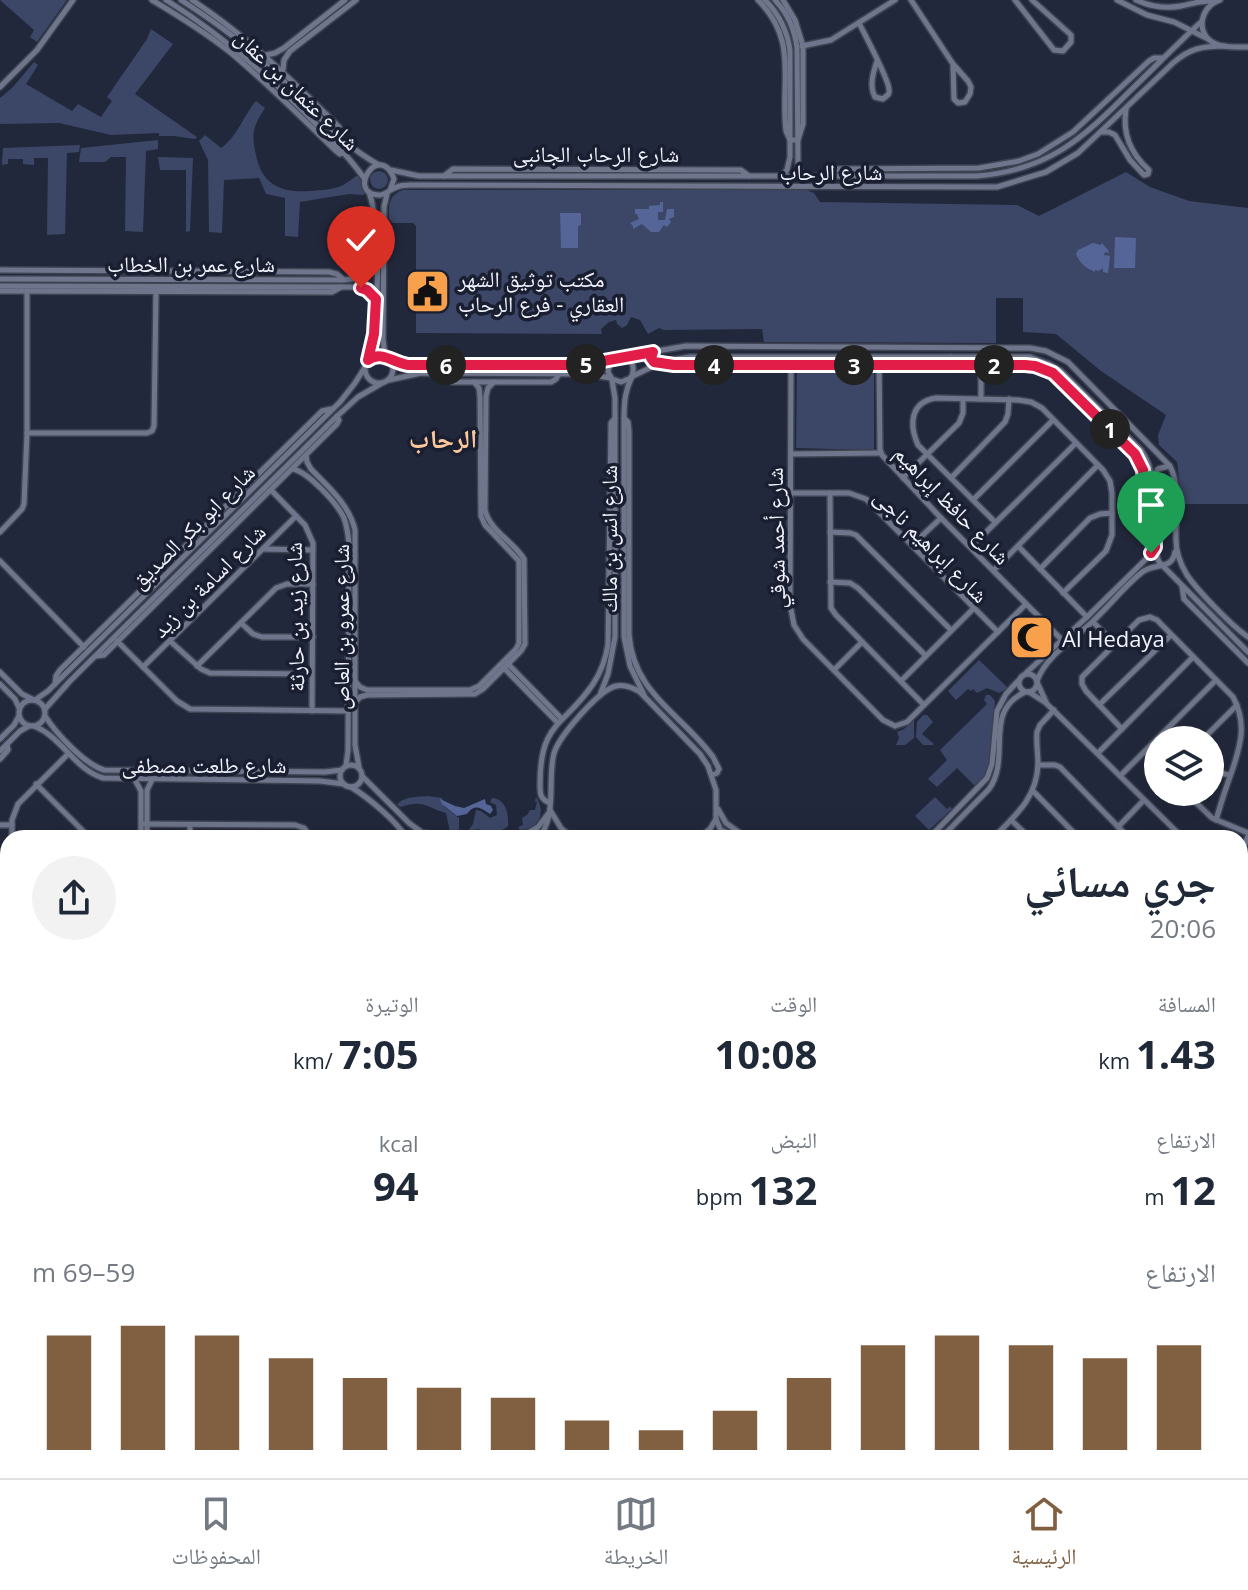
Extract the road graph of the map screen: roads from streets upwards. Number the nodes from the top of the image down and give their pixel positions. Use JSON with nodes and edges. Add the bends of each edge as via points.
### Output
{"nodes":[{"id":1,"x":73,"y":0,"type":"edge"},
{"id":2,"x":152,"y":0,"type":"edge"},
{"id":3,"x":166,"y":0,"type":"edge"},
{"id":4,"x":181,"y":0,"type":"edge"},
{"id":5,"x":192,"y":0,"type":"edge"},
{"id":6,"x":345,"y":0,"type":"edge"},
{"id":7,"x":356,"y":0,"type":"edge"},
{"id":8,"x":758,"y":0,"type":"edge"},
{"id":9,"x":765,"y":0,"type":"edge"},
{"id":10,"x":775,"y":0,"type":"edge"},
{"id":11,"x":783,"y":0,"type":"edge"},
{"id":12,"x":895,"y":0,"type":"edge"},
{"id":13,"x":911,"y":0,"type":"edge"},
{"id":14,"x":1015,"y":0,"type":"edge"},
{"id":15,"x":1032,"y":0,"type":"edge"},
{"id":16,"x":1117,"y":0,"type":"edge"},
{"id":17,"x":1136,"y":0,"type":"edge"},
{"id":18,"x":1217,"y":0,"type":"edge"},
{"id":19,"x":1201,"y":22,"type":"junction"},
{"id":20,"x":859,"y":23,"type":"junction"},
{"id":21,"x":1191,"y":31,"type":"junction"},
{"id":22,"x":1208,"y":39,"type":"junction"},
{"id":23,"x":800,"y":46,"type":"junction"},
{"id":24,"x":1225,"y":46,"type":"junction"},
{"id":25,"x":1248,"y":47,"type":"edge"},
{"id":26,"x":266,"y":55,"type":"junction"},
{"id":27,"x":1164,"y":58,"type":"junction"},
{"id":28,"x":877,"y":61,"type":"junction"},
{"id":29,"x":953,"y":64,"type":"junction"},
{"id":30,"x":1158,"y":64,"type":"junction"},
{"id":31,"x":270,"y":67,"type":"junction"},
{"id":32,"x":1165,"y":70,"type":"junction"},
{"id":33,"x":283,"y":71,"type":"junction"},
{"id":34,"x":264,"y":73,"type":"junction"},
{"id":35,"x":0,"y":87,"type":"edge"},
{"id":36,"x":1126,"y":108,"type":"junction"},
{"id":37,"x":1102,"y":132,"type":"junction"},
{"id":38,"x":338,"y":134,"type":"junction"},
{"id":39,"x":794,"y":140,"type":"junction"},
{"id":40,"x":345,"y":152,"type":"junction"},
{"id":41,"x":380,"y":166,"type":"junction"},
{"id":42,"x":902,"y":168,"type":"junction"},
{"id":43,"x":388,"y":169,"type":"junction"},
{"id":44,"x":585,"y":173,"type":"junction"},
{"id":45,"x":996,"y":175,"type":"junction"},
{"id":46,"x":654,"y":176,"type":"junction"},
{"id":47,"x":750,"y":176,"type":"junction"},
{"id":48,"x":781,"y":176,"type":"junction"},
{"id":49,"x":805,"y":176,"type":"junction"},
{"id":50,"x":827,"y":176,"type":"junction"},
{"id":51,"x":902,"y":176,"type":"junction"},
{"id":52,"x":364,"y":178,"type":"junction"},
{"id":53,"x":654,"y":187,"type":"junction"},
{"id":54,"x":997,"y":187,"type":"junction"},
{"id":55,"x":369,"y":191,"type":"junction"},
{"id":56,"x":389,"y":191,"type":"junction"},
{"id":57,"x":376,"y":267,"type":"junction"},
{"id":58,"x":0,"y":270,"type":"edge"},
{"id":59,"x":0,"y":279,"type":"edge"},
{"id":60,"x":344,"y":280,"type":"junction"},
{"id":61,"x":124,"y":283,"type":"junction"},
{"id":62,"x":341,"y":287,"type":"junction"},
{"id":63,"x":0,"y":288,"type":"edge"},
{"id":64,"x":27,"y":288,"type":"junction"},
{"id":65,"x":156,"y":291,"type":"junction"},
{"id":66,"x":376,"y":299,"type":"junction"},
{"id":67,"x":1030,"y":348,"type":"junction"},
{"id":68,"x":653,"y":352,"type":"junction"},
{"id":69,"x":951,"y":357,"type":"junction"},
{"id":70,"x":1030,"y":357,"type":"junction"},
{"id":71,"x":618,"y":358,"type":"junction"},
{"id":72,"x":388,"y":359,"type":"junction"},
{"id":73,"x":368,"y":360,"type":"junction"},
{"id":74,"x":588,"y":364,"type":"junction"},
{"id":75,"x":659,"y":364,"type":"junction"},
{"id":76,"x":791,"y":365,"type":"junction"},
{"id":77,"x":879,"y":365,"type":"junction"},
{"id":78,"x":933,"y":365,"type":"junction"},
{"id":79,"x":981,"y":365,"type":"junction"},
{"id":80,"x":365,"y":367,"type":"junction"},
{"id":81,"x":443,"y":373,"type":"junction"},
{"id":82,"x":559,"y":374,"type":"junction"},
{"id":83,"x":588,"y":375,"type":"junction"},
{"id":84,"x":631,"y":377,"type":"junction"},
{"id":85,"x":611,"y":378,"type":"junction"},
{"id":86,"x":389,"y":380,"type":"junction"},
{"id":87,"x":474,"y":382,"type":"junction"},
{"id":88,"x":494,"y":382,"type":"junction"},
{"id":89,"x":382,"y":383,"type":"junction"},
{"id":90,"x":615,"y":398,"type":"junction"},
{"id":91,"x":625,"y":398,"type":"junction"},
{"id":92,"x":963,"y":399,"type":"junction"},
{"id":93,"x":981,"y":399,"type":"junction"},
{"id":94,"x":1009,"y":399,"type":"junction"},
{"id":95,"x":332,"y":410,"type":"junction"},
{"id":96,"x":337,"y":416,"type":"junction"},
{"id":97,"x":615,"y":418,"type":"junction"},
{"id":98,"x":624,"y":418,"type":"junction"},
{"id":99,"x":1053,"y":420,"type":"junction"},
{"id":100,"x":27,"y":433,"type":"junction"},
{"id":101,"x":1076,"y":443,"type":"junction"},
{"id":102,"x":483,"y":446,"type":"junction"},
{"id":103,"x":881,"y":453,"type":"junction"},
{"id":104,"x":791,"y":454,"type":"junction"},
{"id":105,"x":927,"y":454,"type":"junction"},
{"id":106,"x":306,"y":455,"type":"junction"},
{"id":107,"x":1098,"y":465,"type":"junction"},
{"id":108,"x":1170,"y":466,"type":"junction"},
{"id":109,"x":292,"y":469,"type":"junction"},
{"id":110,"x":1153,"y":477,"type":"junction"},
{"id":111,"x":903,"y":478,"type":"junction"},
{"id":112,"x":951,"y":478,"type":"junction"},
{"id":113,"x":271,"y":490,"type":"junction"},
{"id":114,"x":791,"y":493,"type":"junction"},
{"id":115,"x":830,"y":493,"type":"junction"},
{"id":116,"x":973,"y":500,"type":"junction"},
{"id":117,"x":1112,"y":513,"type":"junction"},
{"id":118,"x":296,"y":516,"type":"junction"},
{"id":119,"x":941,"y":518,"type":"junction"},
{"id":120,"x":995,"y":522,"type":"junction"},
{"id":121,"x":1154,"y":523,"type":"junction"},
{"id":122,"x":0,"y":532,"type":"edge"},
{"id":123,"x":830,"y":532,"type":"junction"},
{"id":124,"x":1176,"y":544,"type":"junction"},
{"id":125,"x":912,"y":545,"type":"junction"},
{"id":126,"x":1018,"y":546,"type":"junction"},
{"id":127,"x":971,"y":547,"type":"junction"},
{"id":128,"x":1155,"y":547,"type":"junction"},
{"id":129,"x":263,"y":549,"type":"junction"},
{"id":130,"x":313,"y":550,"type":"junction"},
{"id":131,"x":0,"y":561,"type":"edge"},
{"id":132,"x":1162,"y":566,"type":"junction"},
{"id":133,"x":1040,"y":569,"type":"junction"},
{"id":134,"x":994,"y":570,"type":"junction"},
{"id":135,"x":830,"y":582,"type":"junction"},
{"id":136,"x":313,"y":584,"type":"junction"},
{"id":137,"x":1182,"y":585,"type":"junction"},
{"id":138,"x":147,"y":592,"type":"junction"},
{"id":139,"x":1063,"y":593,"type":"junction"},
{"id":140,"x":153,"y":598,"type":"junction"},
{"id":141,"x":1026,"y":604,"type":"junction"},
{"id":142,"x":523,"y":607,"type":"junction"},
{"id":143,"x":974,"y":608,"type":"junction"},
{"id":144,"x":1090,"y":620,"type":"junction"},
{"id":145,"x":241,"y":623,"type":"junction"},
{"id":146,"x":352,"y":625,"type":"junction"},
{"id":147,"x":951,"y":630,"type":"junction"},
{"id":148,"x":998,"y":632,"type":"junction"},
{"id":149,"x":352,"y":635,"type":"junction"},
{"id":150,"x":1171,"y":635,"type":"junction"},
{"id":151,"x":313,"y":637,"type":"junction"},
{"id":152,"x":1248,"y":637,"type":"edge"},
{"id":153,"x":1062,"y":640,"type":"junction"},
{"id":154,"x":117,"y":641,"type":"junction"},
{"id":155,"x":170,"y":641,"type":"junction"},
{"id":156,"x":862,"y":642,"type":"junction"},
{"id":157,"x":1115,"y":644,"type":"junction"},
{"id":158,"x":84,"y":647,"type":"junction"},
{"id":159,"x":1248,"y":652,"type":"edge"},
{"id":160,"x":95,"y":656,"type":"junction"},
{"id":161,"x":926,"y":656,"type":"junction"},
{"id":162,"x":612,"y":657,"type":"junction"},
{"id":163,"x":1193,"y":657,"type":"junction"},
{"id":164,"x":623,"y":660,"type":"junction"},
{"id":165,"x":1248,"y":663,"type":"edge"},
{"id":166,"x":197,"y":666,"type":"junction"},
{"id":167,"x":506,"y":666,"type":"junction"},
{"id":168,"x":143,"y":667,"type":"junction"},
{"id":169,"x":834,"y":670,"type":"junction"},
{"id":170,"x":0,"y":672,"type":"edge"},
{"id":171,"x":1026,"y":673,"type":"junction"},
{"id":172,"x":312,"y":674,"type":"junction"},
{"id":173,"x":1216,"y":680,"type":"junction"},
{"id":174,"x":355,"y":681,"type":"junction"},
{"id":175,"x":901,"y":681,"type":"junction"},
{"id":176,"x":1018,"y":681,"type":"junction"},
{"id":177,"x":1037,"y":681,"type":"junction"},
{"id":178,"x":0,"y":684,"type":"edge"},
{"id":179,"x":55,"y":684,"type":"junction"},
{"id":180,"x":1027,"y":692,"type":"junction"},
{"id":181,"x":645,"y":697,"type":"junction"},
{"id":182,"x":598,"y":698,"type":"junction"},
{"id":183,"x":34,"y":700,"type":"junction"},
{"id":184,"x":355,"y":703,"type":"junction"},
{"id":185,"x":1046,"y":703,"type":"junction"},
{"id":186,"x":924,"y":705,"type":"junction"},
{"id":187,"x":1099,"y":705,"type":"junction"},
{"id":188,"x":1237,"y":705,"type":"junction"},
{"id":189,"x":1054,"y":710,"type":"junction"},
{"id":190,"x":312,"y":711,"type":"junction"},
{"id":191,"x":348,"y":711,"type":"junction"},
{"id":192,"x":19,"y":712,"type":"junction"},
{"id":193,"x":45,"y":713,"type":"junction"},
{"id":194,"x":559,"y":720,"type":"junction"},
{"id":195,"x":32,"y":726,"type":"junction"},
{"id":196,"x":1170,"y":726,"type":"edge"},
{"id":197,"x":1216,"y":726,"type":"edge"},
{"id":198,"x":1122,"y":729,"type":"junction"},
{"id":199,"x":1,"y":737,"type":"edge"},
{"id":200,"x":7,"y":744,"type":"junction"},
{"id":201,"x":0,"y":751,"type":"edge"},
{"id":202,"x":1144,"y":752,"type":"edge"},
{"id":203,"x":1098,"y":753,"type":"junction"},
{"id":204,"x":68,"y":754,"type":"junction"},
{"id":205,"x":0,"y":759,"type":"edge"},
{"id":206,"x":1038,"y":765,"type":"junction"},
{"id":207,"x":359,"y":767,"type":"junction"},
{"id":208,"x":540,"y":767,"type":"junction"},
{"id":209,"x":344,"y":768,"type":"junction"},
{"id":210,"x":551,"y":774,"type":"junction"},
{"id":211,"x":1224,"y":774,"type":"edge"},
{"id":212,"x":712,"y":775,"type":"junction"},
{"id":213,"x":1230,"y":775,"type":"junction"},
{"id":214,"x":362,"y":776,"type":"junction"},
{"id":215,"x":1120,"y":776,"type":"junction"},
{"id":216,"x":134,"y":779,"type":"junction"},
{"id":217,"x":154,"y":779,"type":"junction"},
{"id":218,"x":36,"y":784,"type":"junction"},
{"id":219,"x":347,"y":786,"type":"junction"},
{"id":220,"x":1033,"y":791,"type":"junction"},
{"id":221,"x":1144,"y":800,"type":"joint"},
{"id":222,"x":717,"y":804,"type":"junction"},
{"id":223,"x":550,"y":806,"type":"junction"},
{"id":224,"x":1150,"y":806,"type":"edge"},
{"id":225,"x":1200,"y":806,"type":"edge"},
{"id":226,"x":716,"y":819,"type":"junction"},
{"id":227,"x":1011,"y":820,"type":"junction"},
{"id":228,"x":1216,"y":820,"type":"junction"},
{"id":229,"x":144,"y":824,"type":"junction"},
{"id":230,"x":0,"y":825,"type":"edge"},
{"id":231,"x":12,"y":825,"type":"junction"},
{"id":232,"x":190,"y":825,"type":"junction"},
{"id":233,"x":1118,"y":827,"type":"junction"},
{"id":234,"x":12,"y":830,"type":"edge"},
{"id":235,"x":82,"y":830,"type":"edge"},
{"id":236,"x":144,"y":830,"type":"edge"},
{"id":237,"x":190,"y":830,"type":"edge"},
{"id":238,"x":305,"y":830,"type":"edge"},
{"id":239,"x":401,"y":830,"type":"edge"},
{"id":240,"x":419,"y":830,"type":"edge"},
{"id":241,"x":532,"y":830,"type":"edge"},
{"id":242,"x":544,"y":830,"type":"edge"},
{"id":243,"x":563,"y":830,"type":"edge"},
{"id":244,"x":709,"y":830,"type":"edge"},
{"id":245,"x":722,"y":830,"type":"edge"},
{"id":246,"x":734,"y":830,"type":"edge"},
{"id":247,"x":943,"y":830,"type":"edge"},
{"id":248,"x":945,"y":830,"type":"edge"},
{"id":249,"x":1001,"y":830,"type":"edge"},
{"id":250,"x":1022,"y":830,"type":"edge"},
{"id":251,"x":1071,"y":830,"type":"edge"},
{"id":252,"x":1121,"y":830,"type":"edge"},
{"id":253,"x":1175,"y":830,"type":"edge"},
{"id":254,"x":1237,"y":830,"type":"edge"},
{"id":255,"x":186,"y":1478,"type":"edge"},
{"id":256,"x":209,"y":1478,"type":"edge"}],
"edges":[{"from":1,"to":35,"type":"street","via":[[37,50]]},
{"from":2,"to":40,"type":"street","via":[[229,52],[335,150]]},
{"from":3,"to":34,"type":"street","name":"شارع عثمان بن عفان"},
{"from":4,"to":31,"type":"street","name":"شارع عثمان بن عفان"},
{"from":5,"to":26,"type":"street"},
{"from":6,"to":26,"type":"street","via":[[280,51]]},
{"from":7,"to":33,"type":"street","via":[[290,51]]},
{"from":8,"to":39,"type":"street","via":[[782,36],[785,126]]},
{"from":9,"to":39,"type":"street","via":[[782,22],[789,44]]},
{"from":10,"to":23,"type":"street"},
{"from":11,"to":23,"type":"street","via":[[795,20]]},
{"from":12,"to":20,"type":"street"},
{"from":13,"to":29,"type":"street"},
{"from":14,"to":15,"type":"street","via":[[1054,50],[1063,51],[1072,37]]},
{"from":16,"to":21,"type":"street"},
{"from":17,"to":18,"type":"street","via":[[1162,8]]},
{"from":18,"to":19,"type":"street","name":"شارع الرحاب"},
{"from":19,"to":21,"type":"street","name":"شارع الرحاب"},
{"from":19,"to":22,"type":"street"},
{"from":20,"to":23,"type":"street","via":[[831,40]]},
{"from":20,"to":28,"type":"street"},
{"from":21,"to":22,"type":"street"},
{"from":21,"to":27,"type":"street","name":"شارع الرحاب"},
{"from":22,"to":24,"type":"street"},
{"from":23,"to":39,"type":"street"},
{"from":24,"to":25,"type":"street"},
{"from":24,"to":32,"type":"street","name":"شارع الرحاب","via":[[1192,49]]},
{"from":26,"to":33,"type":"street"},
{"from":27,"to":30,"type":"street","name":"شارع الرحاب"},
{"from":27,"to":42,"type":"street","via":[[1149,61],[1073,132],[1038,154],[999,166]]},
{"from":28,"to":28,"type":"street","via":[[889,89],[883,99],[872,93]]},
{"from":29,"to":29,"type":"street","via":[[953,97],[962,103],[971,87]]},
{"from":30,"to":32,"type":"street"},
{"from":30,"to":45,"type":"street","name":"شارع الرحاب","via":[[1079,140],[1042,161]]},
{"from":31,"to":34,"type":"street"},
{"from":31,"to":38,"type":"street","name":"شارع عثمان بن عفان"},
{"from":32,"to":36,"type":"street","name":"شارع الرحاب"},
{"from":33,"to":38,"type":"street","via":[[339,127]]},
{"from":34,"to":40,"type":"street","name":"شارع عثمان بن عفان"},
{"from":36,"to":37,"type":"street","name":"شارع الرحاب"},
{"from":36,"to":37,"type":"street","via":[[1128,142],[1148,174],[1136,168],[1115,135]]},
{"from":37,"to":54,"type":"street","name":"شارع الرحاب","via":[[1059,166]]},
{"from":38,"to":41,"type":"street","name":"شارع عثمان بن عفان"},
{"from":39,"to":48,"type":"street","via":[[789,166]]},
{"from":39,"to":49,"type":"street"},
{"from":40,"to":52,"type":"street","name":"شارع عثمان بن عفان"},
{"from":41,"to":43,"type":"street"},
{"from":41,"to":52,"type":"street"},
{"from":42,"to":50,"type":"street","via":[[838,169]]},
{"from":42,"to":51,"type":"street"},
{"from":43,"to":44,"type":"street","name":"شارع الرحاب الجانبى","via":[[444,176],[453,169]]},
{"from":43,"to":56,"type":"street","via":[[394,179]]},
{"from":44,"to":46,"type":"street","name":"شارع الرحاب"},
{"from":44,"to":47,"type":"street","name":"شارع الرحاب الجانبى","via":[[741,170]]},
{"from":45,"to":51,"type":"street","name":"شارع الرحاب"},
{"from":45,"to":54,"type":"street"},
{"from":46,"to":47,"type":"street","name":"شارع الرحاب"},
{"from":46,"to":53,"type":"street"},
{"from":47,"to":48,"type":"street","name":"شارع الرحاب"},
{"from":48,"to":49,"type":"street","name":"شارع الرحاب"},
{"from":49,"to":50,"type":"street","name":"شارع الرحاب"},
{"from":50,"to":51,"type":"street","name":"شارع الرحاب"},
{"from":52,"to":55,"type":"street"},
{"from":53,"to":54,"type":"street","name":"شارع الرحاب"},
{"from":53,"to":56,"type":"street","name":"شارع الرحاب","via":[[400,185]]},
{"from":55,"to":56,"type":"street"},
{"from":55,"to":57,"type":"street"},
{"from":56,"to":72,"type":"street","via":[[383,339]]},
{"from":57,"to":60,"type":"street","name":"شارع عمر بن الخطاب","via":[[365,277]]},
{"from":57,"to":66,"type":"street"},
{"from":58,"to":60,"type":"street","via":[[329,272]]},
{"from":59,"to":61,"type":"street","name":"شارع عمر بن الخطاب"},
{"from":60,"to":61,"type":"street","name":"شارع عمر بن الخطاب"},
{"from":61,"to":62,"type":"street","name":"شارع عمر بن الخطاب"},
{"from":61,"to":64,"type":"street","name":"شارع عمر بن الخطاب"},
{"from":62,"to":65,"type":"street","via":[[332,292]]},
{"from":62,"to":66,"type":"street","name":"شارع عمر بن الخطاب","via":[[367,290]]},
{"from":63,"to":64,"type":"street","name":"شارع عمر بن الخطاب"},
{"from":64,"to":65,"type":"street"},
{"from":64,"to":100,"type":"street"},
{"from":65,"to":100,"type":"street","via":[[152,431]]},
{"from":66,"to":73,"type":"street"},
{"from":67,"to":68,"type":"street","via":[[686,346]]},
{"from":67,"to":70,"type":"street"},
{"from":67,"to":108,"type":"street","via":[[1068,362]]},
{"from":68,"to":71,"type":"street"},
{"from":68,"to":75,"type":"street","via":[[652,359]]},
{"from":69,"to":70,"type":"street"},
{"from":69,"to":75,"type":"street","via":[[690,357]]},
{"from":69,"to":78,"type":"street"},
{"from":70,"to":110,"type":"street","via":[[1066,376],[1141,450]]},
{"from":71,"to":74,"type":"street"},
{"from":71,"to":84,"type":"street","via":[[632,364]]},
{"from":71,"to":85,"type":"street","via":[[610,362]]},
{"from":72,"to":73,"type":"street","via":[[378,355]]},
{"from":72,"to":74,"type":"street","via":[[408,365]]},
{"from":72,"to":86,"type":"street","via":[[393,373]]},
{"from":73,"to":80,"type":"street"},
{"from":74,"to":83,"type":"street"},
{"from":75,"to":76,"type":"street"},
{"from":75,"to":84,"type":"street"},
{"from":76,"to":77,"type":"street"},
{"from":76,"to":104,"type":"street","name":"شارع أحمد شوقي"},
{"from":77,"to":78,"type":"street"},
{"from":77,"to":103,"type":"street","name":"شارع حافظ إبراهيم"},
{"from":78,"to":79,"type":"street"},
{"from":79,"to":93,"type":"street"},
{"from":79,"to":121,"type":"street","via":[[1035,366],[1053,373],[1135,454]]},
{"from":80,"to":89,"type":"street","via":[[371,381]]},
{"from":80,"to":95,"type":"street","name":"شارع ابو بكر الصديق"},
{"from":81,"to":82,"type":"street"},
{"from":81,"to":86,"type":"street"},
{"from":81,"to":87,"type":"street","via":[[449,381]]},
{"from":82,"to":83,"type":"street"},
{"from":82,"to":88,"type":"street","via":[[551,382]]},
{"from":83,"to":85,"type":"street"},
{"from":84,"to":85,"type":"street","via":[[621,382]]},
{"from":84,"to":91,"type":"street","name":"شارع انس بن مالك"},
{"from":85,"to":90,"type":"street","name":"شارع انس بن مالك"},
{"from":86,"to":89,"type":"street"},
{"from":87,"to":88,"type":"street"},
{"from":87,"to":102,"type":"street","via":[[480,392]]},
{"from":88,"to":102,"type":"street","via":[[486,396]]},
{"from":89,"to":96,"type":"street","name":"شارع ابو بكر الصديق"},
{"from":90,"to":91,"type":"street"},
{"from":90,"to":97,"type":"street","name":"شارع انس بن مالك"},
{"from":91,"to":98,"type":"street","name":"شارع انس بن مالك"},
{"from":92,"to":93,"type":"street"},
{"from":92,"to":105,"type":"street","via":[[959,423]]},
{"from":92,"to":105,"type":"street","via":[[931,399],[917,408],[914,433]]},
{"from":93,"to":94,"type":"street"},
{"from":94,"to":99,"type":"street","via":[[1031,402]]},
{"from":94,"to":112,"type":"street","via":[[1005,422]]},
{"from":95,"to":138,"type":"street","name":"شارع ابو بكر الصديق"},
{"from":95,"to":158,"type":"street","via":[[322,411]]},
{"from":96,"to":106,"type":"street","via":[[337,424]]},
{"from":96,"to":140,"type":"street","name":"شارع ابو بكر الصديق"},
{"from":97,"to":162,"type":"street","name":"شارع انس بن مالك"},
{"from":97,"to":194,"type":"street","via":[[607,651],[588,691]]},
{"from":98,"to":164,"type":"street","name":"شارع انس بن مالك"},
{"from":98,"to":212,"type":"street","via":[[629,426],[631,650],[643,681],[711,754],[719,769]]},
{"from":99,"to":101,"type":"street"},
{"from":99,"to":116,"type":"street"},
{"from":100,"to":122,"type":"street","via":[[23,507]]},
{"from":101,"to":107,"type":"street"},
{"from":101,"to":120,"type":"street"},
{"from":102,"to":142,"type":"street","via":[[481,516],[516,556]]},
{"from":103,"to":104,"type":"street"},
{"from":103,"to":111,"type":"street","name":"شارع حافظ إبراهيم"},
{"from":104,"to":114,"type":"street","name":"شارع أحمد شوقي"},
{"from":105,"to":111,"type":"street"},
{"from":105,"to":112,"type":"street"},
{"from":106,"to":109,"type":"street"},
{"from":106,"to":146,"type":"street","name":"شارع عمرو بن العاص","via":[[354,523]]},
{"from":107,"to":117,"type":"street","via":[[1111,487]]},
{"from":107,"to":126,"type":"street"},
{"from":108,"to":110,"type":"street","via":[[1158,469]]},
{"from":108,"to":124,"type":"street"},
{"from":109,"to":113,"type":"street"},
{"from":109,"to":146,"type":"street","name":"شارع عمرو بن العاص","via":[[305,474],[345,520]]},
{"from":110,"to":121,"type":"street"},
{"from":111,"to":119,"type":"street","name":"شارع حافظ إبراهيم"},
{"from":112,"to":116,"type":"street"},
{"from":113,"to":118,"type":"street","name":"شارع زيد بن حارثة"},
{"from":113,"to":154,"type":"street"},
{"from":114,"to":115,"type":"street","name":"شارع إبراهيم ناجى"},
{"from":114,"to":169,"type":"street","name":"شارع أحمد شوقي","via":[[792,618],[803,639]]},
{"from":115,"to":123,"type":"street"},
{"from":115,"to":125,"type":"street","name":"شارع إبراهيم ناجى","via":[[866,499]]},
{"from":116,"to":120,"type":"street"},
{"from":117,"to":133,"type":"street","via":[[1090,518]]},
{"from":117,"to":139,"type":"street","via":[[1106,551]]},
{"from":118,"to":129,"type":"street","name":"شارع اسامة بن زيد"},
{"from":118,"to":130,"type":"street","name":"شارع زيد بن حارثة","via":[[309,530]]},
{"from":119,"to":125,"type":"street"},
{"from":119,"to":127,"type":"street","name":"شارع حافظ إبراهيم"},
{"from":120,"to":127,"type":"street"},
{"from":121,"to":128,"type":"street"},
{"from":123,"to":135,"type":"street"},
{"from":123,"to":147,"type":"street","via":[[856,535]]},
{"from":124,"to":132,"type":"street","via":[[1173,561]]},
{"from":124,"to":152,"type":"street","via":[[1192,581]]},
{"from":125,"to":143,"type":"street","name":"شارع إبراهيم ناجى"},
{"from":126,"to":133,"type":"street"},
{"from":126,"to":134,"type":"street"},
{"from":127,"to":134,"type":"street","name":"شارع حافظ إبراهيم"},
{"from":128,"to":132,"type":"street"},
{"from":128,"to":144,"type":"street"},
{"from":129,"to":130,"type":"street"},
{"from":129,"to":155,"type":"street","name":"شارع اسامة بن زيد"},
{"from":130,"to":136,"type":"street","name":"شارع زيد بن حارثة"},
{"from":131,"to":158,"type":"street"},
{"from":132,"to":137,"type":"street"},
{"from":132,"to":144,"type":"street","via":[[1141,572]]},
{"from":133,"to":139,"type":"street"},
{"from":134,"to":141,"type":"street","name":"شارع حافظ إبراهيم"},
{"from":135,"to":156,"type":"street","via":[[833,612]]},
{"from":135,"to":161,"type":"street","via":[[858,588]]},
{"from":136,"to":145,"type":"street","via":[[280,586]]},
{"from":136,"to":151,"type":"street","name":"شارع زيد بن حارثة"},
{"from":137,"to":159,"type":"street"},
{"from":137,"to":165,"type":"street","via":[[1184,599]]},
{"from":138,"to":140,"type":"street"},
{"from":138,"to":179,"type":"street","name":"شارع ابو بكر الصديق"},
{"from":139,"to":144,"type":"street"},
{"from":140,"to":160,"type":"street","name":"شارع ابو بكر الصديق"},
{"from":141,"to":148,"type":"street","name":"شارع أحمد شوقي"},
{"from":141,"to":153,"type":"street","name":"شارع حافظ إبراهيم"},
{"from":142,"to":167,"type":"street","via":[[525,644]]},
{"from":142,"to":174,"type":"street","via":[[518,646],[473,689],[367,690]]},
{"from":143,"to":147,"type":"street"},
{"from":143,"to":148,"type":"street","name":"شارع إبراهيم ناجى"},
{"from":144,"to":153,"type":"street"},
{"from":144,"to":157,"type":"street"},
{"from":144,"to":177,"type":"street","via":[[1047,663]]},
{"from":145,"to":151,"type":"street","via":[[257,636]]},
{"from":145,"to":166,"type":"street"},
{"from":146,"to":149,"type":"street","name":"شارع عمرو بن العاص"},
{"from":147,"to":161,"type":"street"},
{"from":148,"to":186,"type":"street","name":"شارع أحمد شوقي"},
{"from":149,"to":174,"type":"street","name":"شارع عمرو بن العاص"},
{"from":149,"to":191,"type":"street","name":"شارع عمرو بن العاص"},
{"from":150,"to":157,"type":"street","via":[[1146,617]]},
{"from":150,"to":163,"type":"street"},
{"from":150,"to":187,"type":"street"},
{"from":151,"to":172,"type":"street","name":"شارع زيد بن حارثة"},
{"from":153,"to":171,"type":"street"},
{"from":154,"to":160,"type":"street","via":[[104,655]]},
{"from":154,"to":168,"type":"street"},
{"from":155,"to":166,"type":"street"},
{"from":155,"to":168,"type":"street","name":"شارع اسامة بن زيد"},
{"from":156,"to":169,"type":"street"},
{"from":156,"to":175,"type":"street"},
{"from":157,"to":187,"type":"street","via":[[1082,677],[1083,688]]},
{"from":158,"to":179,"type":"street","via":[[58,673]]},
{"from":160,"to":193,"type":"street","name":"شارع ابو بكر الصديق"},
{"from":161,"to":175,"type":"street"},
{"from":162,"to":164,"type":"street"},
{"from":162,"to":182,"type":"street","name":"شارع انس بن مالك"},
{"from":163,"to":173,"type":"street"},
{"from":163,"to":198,"type":"street"},
{"from":164,"to":181,"type":"street","name":"شارع انس بن مالك"},
{"from":166,"to":172,"type":"street","via":[[215,674]]},
{"from":167,"to":184,"type":"street","via":[[472,695],[367,695]]},
{"from":167,"to":194,"type":"street"},
{"from":168,"to":190,"type":"street","via":[[190,709]]},
{"from":169,"to":186,"type":"street","name":"شارع أحمد شوقي","via":[[890,725],[903,724]]},
{"from":170,"to":183,"type":"street"},
{"from":171,"to":176,"type":"street"},
{"from":171,"to":177,"type":"street"},
{"from":172,"to":190,"type":"street","name":"شارع زيد بن حارثة"},
{"from":173,"to":188,"type":"street"},
{"from":173,"to":196,"type":"street"},
{"from":174,"to":184,"type":"street","name":"شارع عمرو بن العاص"},
{"from":175,"to":186,"type":"street"},
{"from":176,"to":180,"type":"street"},
{"from":176,"to":247,"type":"street","via":[[997,711],[987,778]]},
{"from":177,"to":180,"type":"street"},
{"from":177,"to":185,"type":"street"},
{"from":178,"to":192,"type":"street"},
{"from":179,"to":183,"type":"street","name":"شارع ابو بكر الصديق"},
{"from":180,"to":185,"type":"street"},
{"from":180,"to":248,"type":"street","via":[[1013,699],[1003,714],[994,781]]},
{"from":181,"to":182,"type":"street","via":[[620,685]]},
{"from":181,"to":212,"type":"street","via":[[700,754]]},
{"from":182,"to":210,"type":"street","via":[[560,740]]},
{"from":183,"to":192,"type":"street"},
{"from":183,"to":193,"type":"street"},
{"from":184,"to":207,"type":"street","name":"شارع عمرو بن العاص"},
{"from":185,"to":189,"type":"street"},
{"from":187,"to":198,"type":"street"},
{"from":188,"to":197,"type":"street"},
{"from":188,"to":213,"type":"street","via":[[1242,738]]},
{"from":189,"to":203,"type":"street"},
{"from":189,"to":206,"type":"street","via":[[1037,732]]},
{"from":190,"to":191,"type":"street"},
{"from":191,"to":209,"type":"street","name":"شارع عمرو بن العاص"},
{"from":192,"to":195,"type":"street","via":[[22,722]]},
{"from":192,"to":199,"type":"street"},
{"from":193,"to":195,"type":"street","via":[[40,724]]},
{"from":193,"to":209,"type":"street","name":"شارع طلعت مصطفى","via":[[87,761],[104,770]]},
{"from":194,"to":208,"type":"street","via":[[545,742]]},
{"from":195,"to":200,"type":"street"},
{"from":195,"to":204,"type":"street","name":"شارع طلعت مصطفى"},
{"from":198,"to":203,"type":"street"},
{"from":200,"to":201,"type":"street"},
{"from":200,"to":205,"type":"street"},
{"from":202,"to":215,"type":"street"},
{"from":203,"to":215,"type":"street"},
{"from":204,"to":216,"type":"street","name":"شارع طلعت مصطفى","via":[[95,776]]},
{"from":204,"to":218,"type":"street"},
{"from":206,"to":220,"type":"street"},
{"from":206,"to":233,"type":"street","via":[[1060,767]]},
{"from":207,"to":209,"type":"street"},
{"from":207,"to":214,"type":"street"},
{"from":208,"to":210,"type":"street"},
{"from":208,"to":223,"type":"street","via":[[540,796]]},
{"from":209,"to":219,"type":"street","via":[[340,778]]},
{"from":210,"to":223,"type":"street"},
{"from":211,"to":213,"type":"street"},
{"from":212,"to":222,"type":"street"},
{"from":213,"to":228,"type":"street"},
{"from":214,"to":219,"type":"street","via":[[360,783]]},
{"from":214,"to":240,"type":"street"},
{"from":215,"to":221,"type":"street"},
{"from":216,"to":217,"type":"street","name":"شارع طلعت مصطفى"},
{"from":216,"to":229,"type":"street","via":[[141,791]]},
{"from":217,"to":219,"type":"street","name":"شارع طلعت مصطفى","via":[[320,781]]},
{"from":217,"to":229,"type":"street","via":[[147,790]]},
{"from":218,"to":231,"type":"street","via":[[18,804]]},
{"from":218,"to":235,"type":"street"},
{"from":219,"to":239,"type":"street"},
{"from":220,"to":227,"type":"street"},
{"from":220,"to":251,"type":"street"},
{"from":221,"to":233,"type":"street"},
{"from":222,"to":226,"type":"street"},
{"from":222,"to":246,"type":"street"},
{"from":223,"to":241,"type":"street"},
{"from":223,"to":242,"type":"street"},
{"from":223,"to":243,"type":"street"},
{"from":224,"to":253,"type":"street"},
{"from":225,"to":228,"type":"street"},
{"from":226,"to":244,"type":"street"},
{"from":226,"to":245,"type":"street"},
{"from":227,"to":249,"type":"street"},
{"from":227,"to":250,"type":"street"},
{"from":228,"to":254,"type":"street"},
{"from":229,"to":232,"type":"street"},
{"from":229,"to":236,"type":"street"},
{"from":230,"to":231,"type":"street"},
{"from":231,"to":234,"type":"street"},
{"from":232,"to":237,"type":"street"},
{"from":232,"to":238,"type":"street","via":[[295,825]]},
{"from":233,"to":252,"type":"street"},
{"from":255,"to":256,"type":"street"}]}
